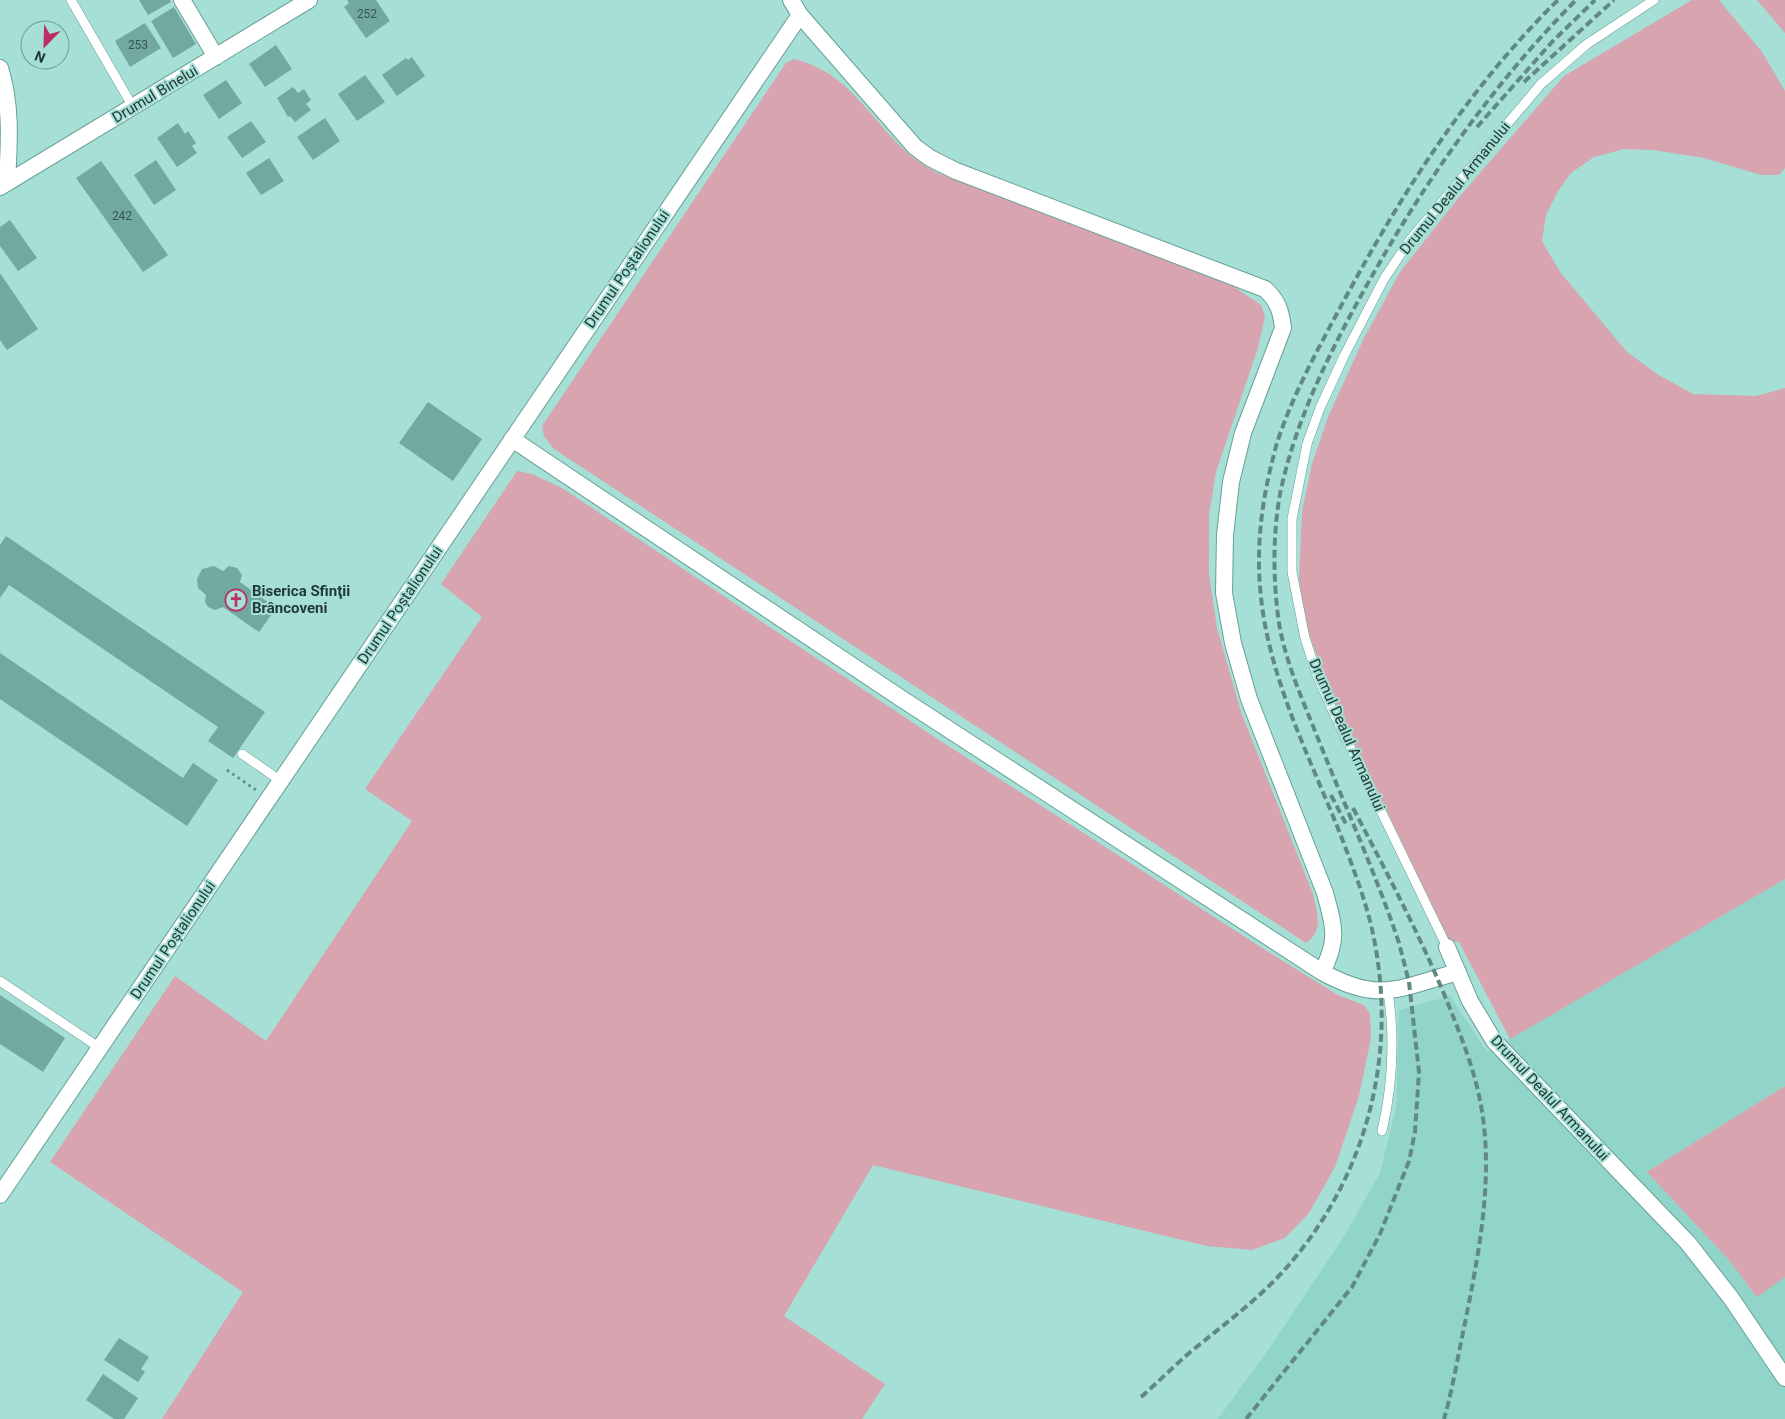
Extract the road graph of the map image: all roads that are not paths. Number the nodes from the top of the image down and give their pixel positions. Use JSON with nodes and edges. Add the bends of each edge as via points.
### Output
{"nodes":[{"id":1,"x":71,"y":0,"type":"edge"},
{"id":2,"x":182,"y":0,"type":"edge"},
{"id":3,"x":309,"y":0,"type":"edge"},
{"id":4,"x":791,"y":0,"type":"edge"},
{"id":5,"x":1654,"y":0,"type":"edge"},
{"id":6,"x":800,"y":15,"type":"junction"},
{"id":7,"x":216,"y":57,"type":"junction"},
{"id":8,"x":0,"y":68,"type":"edge"},
{"id":9,"x":133,"y":107,"type":"junction"},
{"id":10,"x":4,"y":185,"type":"edge"},
{"id":11,"x":512,"y":439,"type":"junction"},
{"id":12,"x":242,"y":754,"type":"dead end"},
{"id":13,"x":281,"y":781,"type":"junction"},
{"id":14,"x":1447,"y":947,"type":"joint"},
{"id":15,"x":1322,"y":972,"type":"junction"},
{"id":16,"x":1458,"y":972,"type":"junction"},
{"id":17,"x":0,"y":981,"type":"edge"},
{"id":18,"x":1388,"y":991,"type":"junction"},
{"id":19,"x":100,"y":1048,"type":"junction"},
{"id":20,"x":1382,"y":1131,"type":"dead end"},
{"id":21,"x":0,"y":1195,"type":"edge"},
{"id":22,"x":1785,"y":1378,"type":"edge"}],
"edges":[{"from":1,"to":9,"type":"lane"},
{"from":2,"to":7,"type":"street"},
{"from":3,"to":7,"type":"street","name":"Drumul Binelui"},
{"from":4,"to":6,"type":"street"},
{"from":5,"to":14,"type":"lane","name":"Drumul Dealul Armanului","via":[[1601,33],[1541,84],[1410,240],[1384,280],[1344,356],[1307,444],[1292,520],[1292,572],[1305,638],[1336,718]]},
{"from":6,"to":11,"type":"street","name":"Drumul Poștalionului"},
{"from":6,"to":15,"type":"street","via":[[915,147],[930,158],[956,171],[1265,289],[1275,298],[1283,328],[1243,433],[1231,482],[1225,535],[1224,593],[1233,643],[1249,699],[1333,921],[1334,943]]},
{"from":7,"to":9,"type":"street","name":"Drumul Binelui"},
{"from":8,"to":10,"type":"street","via":[[6,89],[10,136]]},
{"from":9,"to":10,"type":"street","name":"Drumul Binelui"},
{"from":11,"to":13,"type":"street","name":"Drumul Poștalionului"},
{"from":11,"to":15,"type":"street"},
{"from":12,"to":13,"type":"lane"},
{"from":13,"to":19,"type":"street","name":"Drumul Poștalionului"},
{"from":14,"to":16,"type":"street","name":"Drumul Dealul Armanului"},
{"from":15,"to":18,"type":"street","via":[[1358,989]]},
{"from":16,"to":18,"type":"street"},
{"from":16,"to":22,"type":"street","name":"Drumul Dealul Armanului","via":[[1494,1041],[1688,1243],[1731,1298]]},
{"from":17,"to":19,"type":"lane"},
{"from":18,"to":20,"type":"lane","via":[[1393,1065]]},
{"from":19,"to":21,"type":"street","name":"Drumul Poștalionului"}]}
